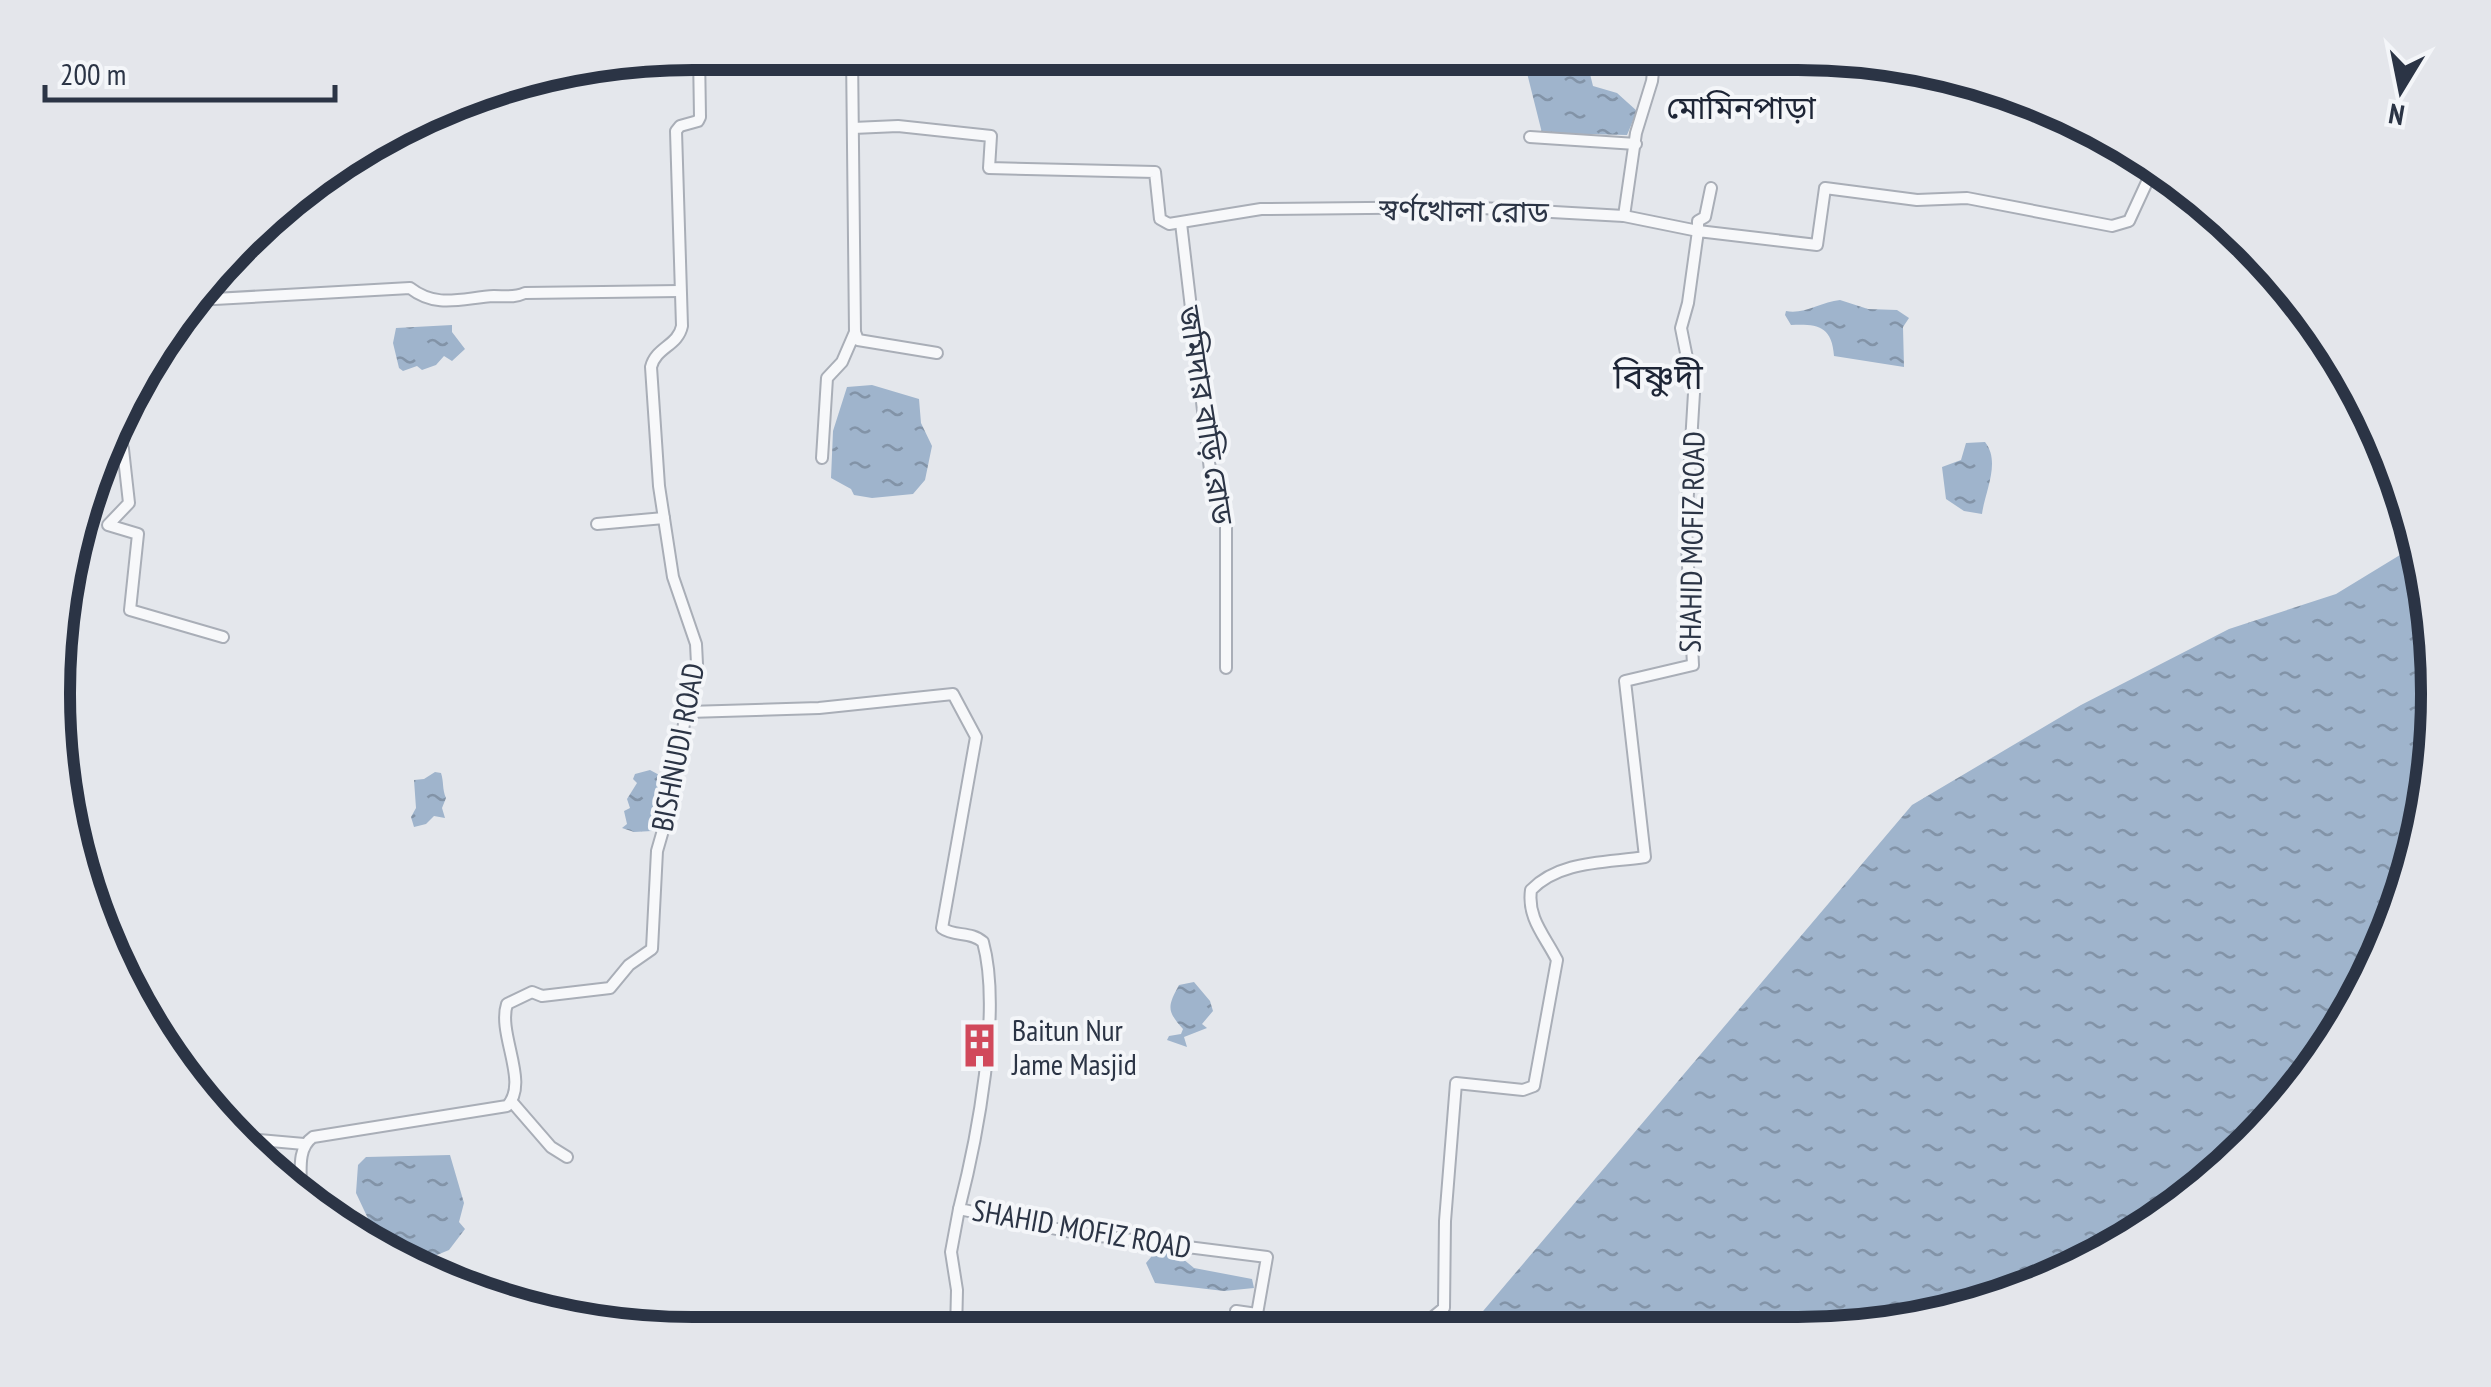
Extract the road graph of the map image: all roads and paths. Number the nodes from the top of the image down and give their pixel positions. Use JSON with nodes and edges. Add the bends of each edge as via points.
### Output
{"nodes":[{"id":1,"x":699,"y":70,"type":"edge"},
{"id":2,"x":852,"y":70,"type":"edge"},
{"id":3,"x":1653,"y":70,"type":"edge"},
{"id":4,"x":853,"y":128,"type":"junction"},
{"id":5,"x":1530,"y":137,"type":"dead end"},
{"id":6,"x":1636,"y":144,"type":"junction"},
{"id":7,"x":2149,"y":179,"type":"edge"},
{"id":8,"x":1710,"y":188,"type":"dead end"},
{"id":9,"x":1624,"y":216,"type":"junction"},
{"id":10,"x":1181,"y":223,"type":"junction"},
{"id":11,"x":1698,"y":232,"type":"junction"},
{"id":12,"x":680,"y":291,"type":"junction"},
{"id":13,"x":211,"y":299,"type":"edge"},
{"id":14,"x":855,"y":332,"type":"junction"},
{"id":15,"x":937,"y":353,"type":"dead end"},
{"id":16,"x":122,"y":445,"type":"edge"},
{"id":17,"x":822,"y":458,"type":"dead end"},
{"id":18,"x":664,"y":518,"type":"junction"},
{"id":19,"x":597,"y":524,"type":"dead end"},
{"id":20,"x":223,"y":637,"type":"dead end"},
{"id":21,"x":1226,"y":668,"type":"dead end"},
{"id":22,"x":688,"y":712,"type":"junction"},
{"id":23,"x":512,"y":1102,"type":"junction"},
{"id":24,"x":259,"y":1140,"type":"edge"},
{"id":25,"x":304,"y":1144,"type":"junction"},
{"id":26,"x":567,"y":1157,"type":"dead end"},
{"id":27,"x":302,"y":1178,"type":"edge"},
{"id":28,"x":959,"y":1209,"type":"junction"},
{"id":29,"x":956,"y":1317,"type":"edge"},
{"id":30,"x":1235,"y":1317,"type":"edge"},
{"id":31,"x":1433,"y":1317,"type":"edge"}],
"edges":[{"from":1,"to":12,"type":"street","name":"BISHNUDI ROAD","via":[[700,117],[676,131]]},
{"from":2,"to":4,"type":"street"},
{"from":3,"to":6,"type":"street"},
{"from":4,"to":10,"type":"street","via":[[990,136],[989,168],[1155,172],[1160,219]]},
{"from":4,"to":14,"type":"street"},
{"from":5,"to":6,"type":"street"},
{"from":6,"to":9,"type":"street"},
{"from":7,"to":11,"type":"street","name":"স্বর্ণখোলা রোড","via":[[2129,221],[2112,226],[1968,198],[1916,200],[1825,188],[1818,245]]},
{"from":8,"to":11,"type":"street"},
{"from":9,"to":10,"type":"street","name":"স্বর্ণখোলা রোড","via":[[1338,207],[1261,209]]},
{"from":9,"to":11,"type":"street","name":"স্বর্ণখোলা রোড"},
{"from":10,"to":21,"type":"street","name":"জমিদার বাড়ি রোড","via":[[1210,470],[1226,510]]},
{"from":11,"to":31,"type":"street","name":"SHAHID MOFIZ ROAD","via":[[1681,328],[1694,393],[1686,526],[1693,665],[1625,681],[1645,857],[1593,862],[1531,890],[1534,920],[1557,960],[1534,1086],[1456,1083],[1444,1308]]},
{"from":12,"to":13,"type":"street","via":[[525,293],[448,302],[425,300],[410,288]]},
{"from":12,"to":18,"type":"street","name":"BISHNUDI ROAD","via":[[680,334],[651,367]]},
{"from":14,"to":15,"type":"street","via":[[858,340]]},
{"from":14,"to":17,"type":"street","via":[[827,378]]},
{"from":16,"to":20,"type":"street","via":[[128,503],[108,525],[138,534],[130,610]]},
{"from":18,"to":19,"type":"street"},
{"from":18,"to":22,"type":"street","name":"BISHNUDI ROAD","via":[[673,577],[696,644]]},
{"from":22,"to":23,"type":"street","name":"BISHNUDI ROAD","via":[[656,851],[652,949],[610,988],[532,992],[507,1004]]},
{"from":22,"to":28,"type":"street","name":"SHAHID MOFIZ ROAD","via":[[953,694],[976,737],[942,928],[984,942],[990,996]]},
{"from":23,"to":25,"type":"street","via":[[318,1135]]},
{"from":23,"to":26,"type":"street"},
{"from":24,"to":25,"type":"street"},
{"from":25,"to":27,"type":"street"},
{"from":28,"to":29,"type":"street","via":[[951,1252]]},
{"from":28,"to":30,"type":"street","name":"SHAHID MOFIZ ROAD","via":[[1267,1257],[1257,1314]]}]}
